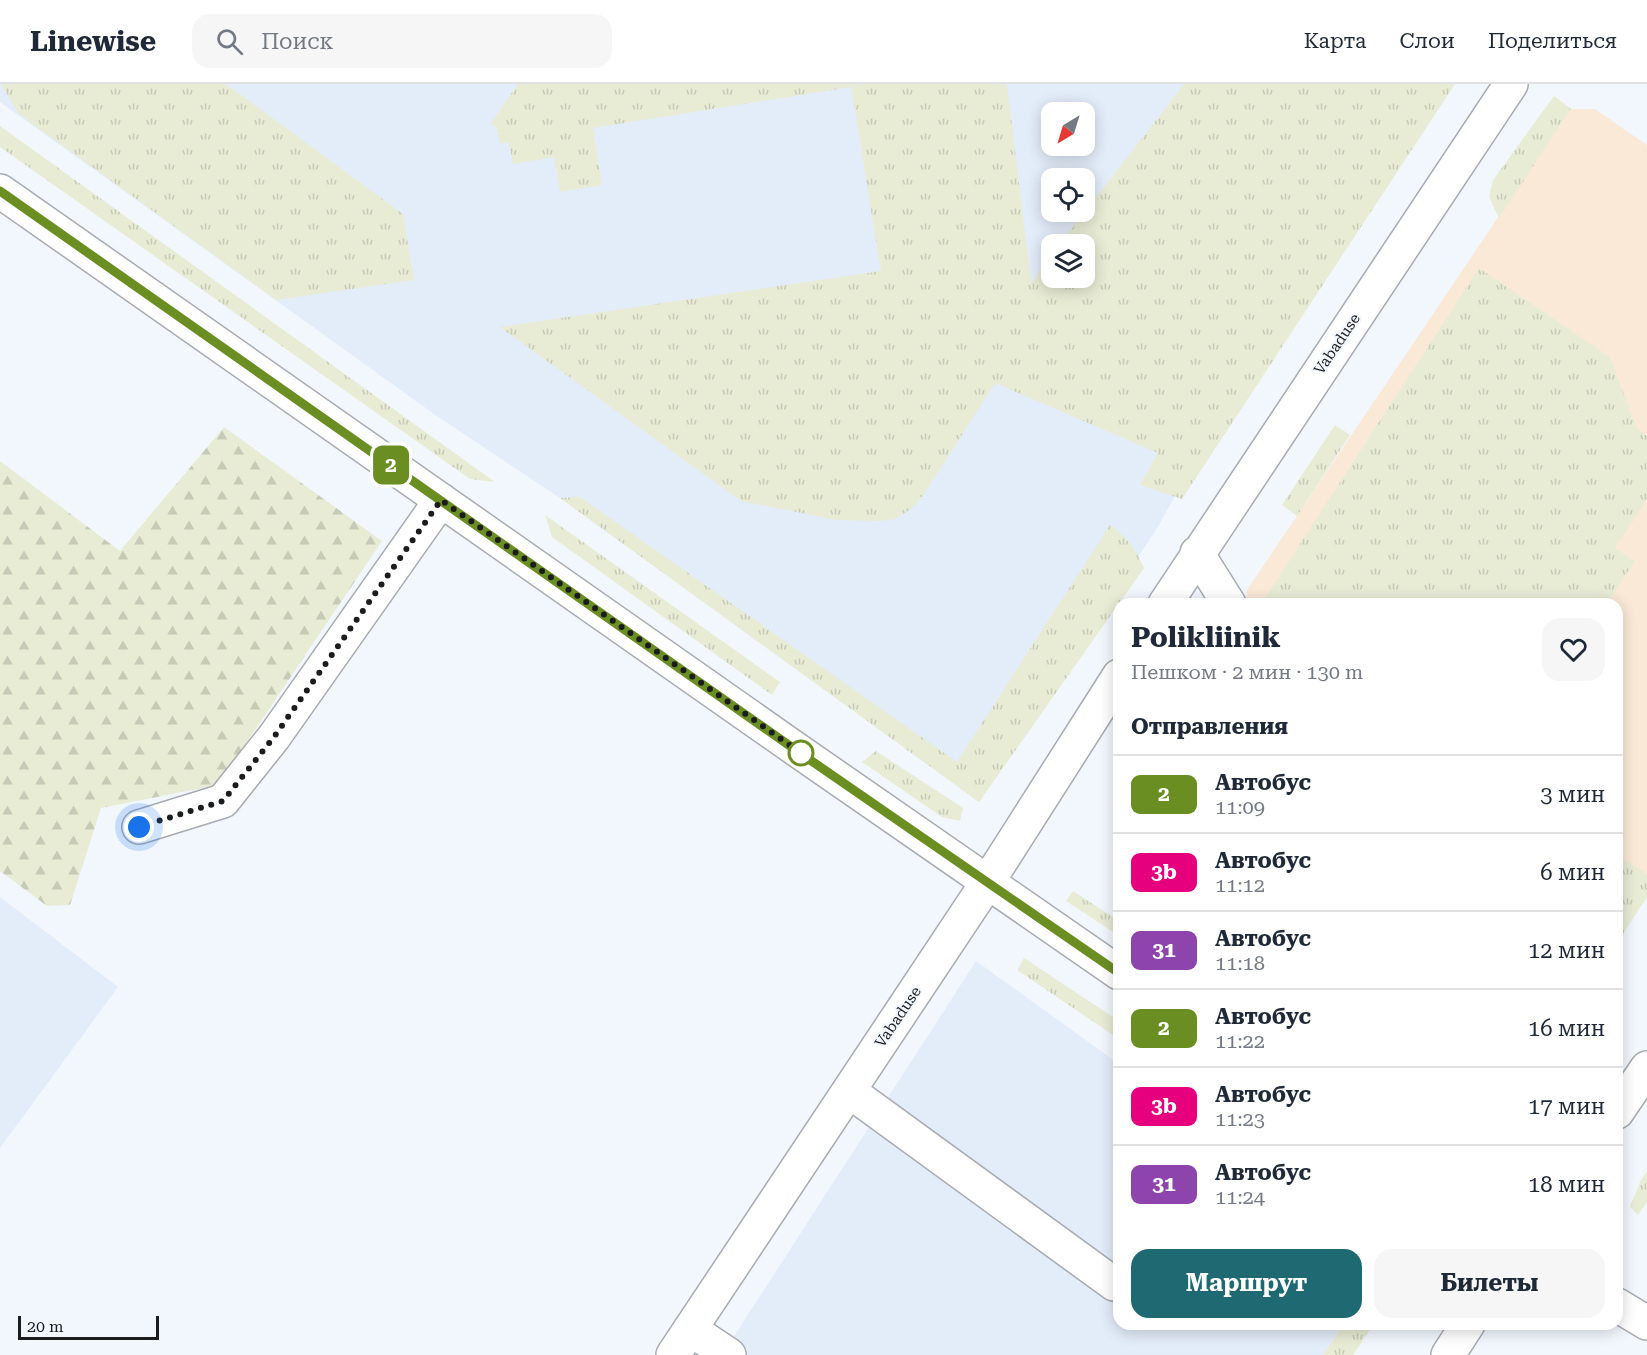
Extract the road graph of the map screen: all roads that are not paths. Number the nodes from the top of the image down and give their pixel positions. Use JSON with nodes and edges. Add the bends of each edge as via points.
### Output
{"nodes":[{"id":1,"x":1511,"y":84,"type":"edge"},
{"id":2,"x":0,"y":190,"type":"edge"},
{"id":3,"x":441,"y":500,"type":"junction"},
{"id":4,"x":1197,"y":553,"type":"junction"},
{"id":5,"x":1169,"y":598,"type":"edge"},
{"id":6,"x":1225,"y":598,"type":"edge"},
{"id":7,"x":1113,"y":685,"type":"edge"},
{"id":8,"x":139,"y":827,"type":"dead end"},
{"id":9,"x":987,"y":883,"type":"junction"},
{"id":10,"x":1113,"y":969,"type":"edge"},
{"id":11,"x":1647,"y":1068,"type":"edge"},
{"id":12,"x":849,"y":1091,"type":"junction"},
{"id":13,"x":1623,"y":1103,"type":"edge"},
{"id":14,"x":1113,"y":1283,"type":"edge"},
{"id":15,"x":1623,"y":1309,"type":"edge"},
{"id":16,"x":1647,"y":1323,"type":"edge"},
{"id":17,"x":1464,"y":1330,"type":"edge"},
{"id":18,"x":682,"y":1342,"type":"edge"},
{"id":19,"x":729,"y":1355,"type":"edge"},
{"id":20,"x":1448,"y":1355,"type":"edge"}],
"edges":[{"from":1,"to":4,"type":"street","name":"Vabaduse"},
{"from":2,"to":3,"type":"street"},
{"from":3,"to":8,"type":"street","via":[[274,737],[223,801]]},
{"from":3,"to":9,"type":"street"},
{"from":4,"to":5,"type":"street","name":"Vabaduse"},
{"from":4,"to":6,"type":"street"},
{"from":7,"to":9,"type":"street","name":"Vabaduse"},
{"from":9,"to":10,"type":"street"},
{"from":9,"to":12,"type":"street","name":"Vabaduse"},
{"from":11,"to":13,"type":"street"},
{"from":12,"to":14,"type":"street"},
{"from":12,"to":18,"type":"street","name":"Vabaduse"},
{"from":15,"to":16,"type":"street"},
{"from":17,"to":20,"type":"street"},
{"from":18,"to":19,"type":"street"}]}
